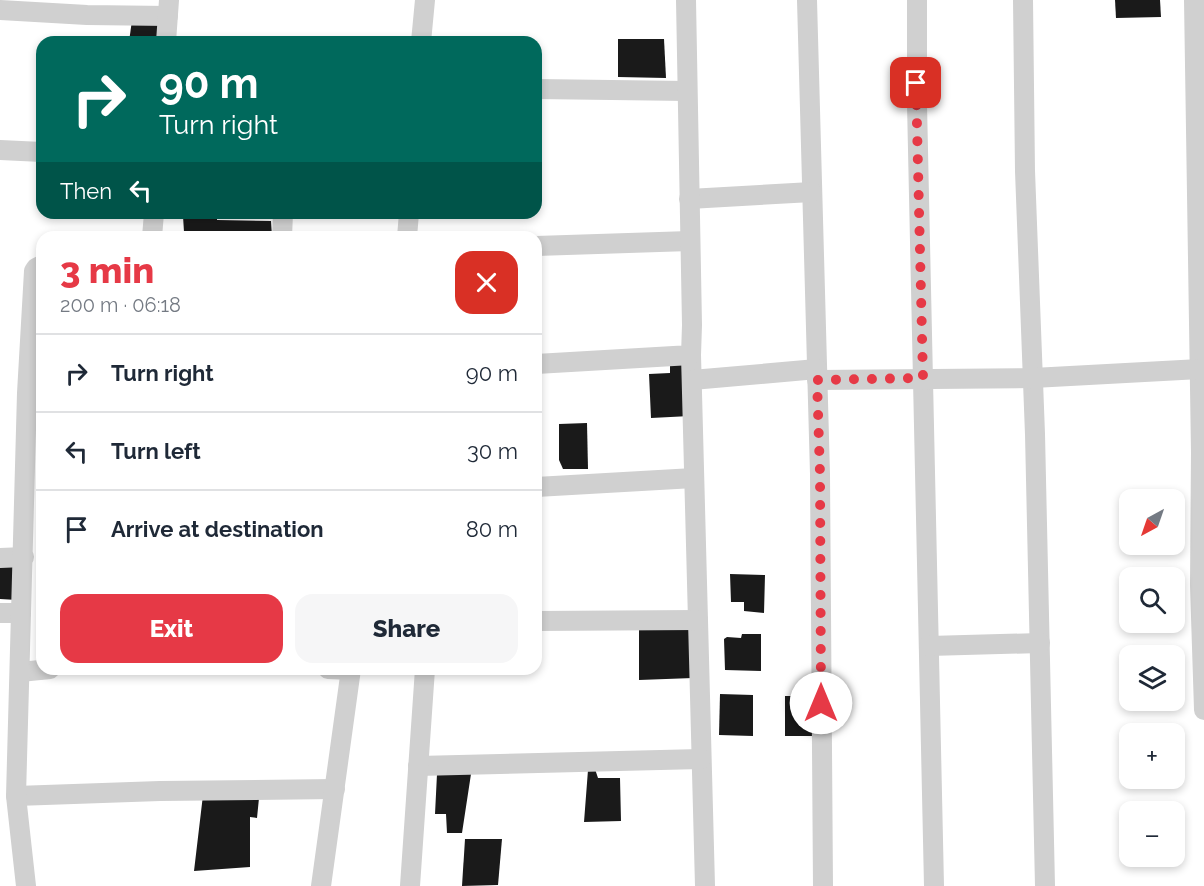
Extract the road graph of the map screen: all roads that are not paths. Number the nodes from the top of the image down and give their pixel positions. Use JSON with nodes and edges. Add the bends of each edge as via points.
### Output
{"nodes":[{"id":1,"x":425,"y":0,"type":"edge"},
{"id":2,"x":686,"y":0,"type":"edge"},
{"id":3,"x":807,"y":0,"type":"edge"},
{"id":4,"x":917,"y":0,"type":"edge"},
{"id":5,"x":1023,"y":0,"type":"edge"},
{"id":6,"x":1194,"y":0,"type":"edge"},
{"id":7,"x":169,"y":8,"type":"edge"},
{"id":8,"x":0,"y":10,"type":"edge"},
{"id":9,"x":167,"y":36,"type":"edge"},
{"id":10,"x":422,"y":36,"type":"edge"},
{"id":11,"x":542,"y":89,"type":"edge"},
{"id":12,"x":687,"y":91,"type":"junction"},
{"id":13,"x":1200,"y":102,"type":"edge"},
{"id":14,"x":0,"y":150,"type":"edge"},
{"id":15,"x":36,"y":152,"type":"edge"},
{"id":16,"x":812,"y":192,"type":"junction"},
{"id":17,"x":689,"y":199,"type":"junction"},
{"id":18,"x":690,"y":241,"type":"junction"},
{"id":19,"x":542,"y":246,"type":"edge"},
{"id":20,"x":36,"y":268,"type":"edge"},
{"id":21,"x":691,"y":356,"type":"junction"},
{"id":22,"x":542,"y":364,"type":"edge"},
{"id":23,"x":1201,"y":374,"type":"edge"},
{"id":24,"x":817,"y":375,"type":"junction"},
{"id":25,"x":923,"y":378,"type":"junction"},
{"id":26,"x":1034,"y":378,"type":"junction"},
{"id":27,"x":692,"y":380,"type":"junction"},
{"id":28,"x":35,"y":394,"type":"edge"},
{"id":29,"x":694,"y":478,"type":"junction"},
{"id":30,"x":542,"y":487,"type":"edge"},
{"id":31,"x":33,"y":516,"type":"edge"},
{"id":32,"x":24,"y":557,"type":"junction"},
{"id":33,"x":0,"y":558,"type":"edge"},
{"id":34,"x":0,"y":613,"type":"edge"},
{"id":35,"x":21,"y":613,"type":"junction"},
{"id":36,"x":698,"y":620,"type":"junction"},
{"id":37,"x":542,"y":621,"type":"edge"},
{"id":38,"x":1040,"y":643,"type":"junction"},
{"id":39,"x":929,"y":646,"type":"junction"},
{"id":40,"x":36,"y":670,"type":"edge"},
{"id":41,"x":20,"y":672,"type":"junction"},
{"id":42,"x":350,"y":675,"type":"edge"},
{"id":43,"x":425,"y":675,"type":"edge"},
{"id":44,"x":1204,"y":710,"type":"edge"},
{"id":45,"x":9,"y":740,"type":"edge"},
{"id":46,"x":701,"y":759,"type":"junction"},
{"id":47,"x":418,"y":766,"type":"junction"},
{"id":48,"x":335,"y":789,"type":"junction"},
{"id":49,"x":16,"y":796,"type":"junction"},
{"id":50,"x":26,"y":886,"type":"edge"},
{"id":51,"x":321,"y":886,"type":"edge"},
{"id":52,"x":410,"y":886,"type":"edge"},
{"id":53,"x":705,"y":886,"type":"edge"},
{"id":54,"x":823,"y":886,"type":"edge"},
{"id":55,"x":934,"y":886,"type":"edge"},
{"id":56,"x":1045,"y":886,"type":"edge"}],
"edges":[{"from":1,"to":10,"type":"street"},
{"from":2,"to":12,"type":"street"},
{"from":3,"to":16,"type":"street"},
{"from":4,"to":25,"type":"street"},
{"from":5,"to":26,"type":"street"},
{"from":6,"to":13,"type":"street"},
{"from":7,"to":8,"type":"street","via":[[97,15]]},
{"from":7,"to":9,"type":"street"},
{"from":11,"to":12,"type":"street"},
{"from":12,"to":17,"type":"street"},
{"from":13,"to":23,"type":"street"},
{"from":14,"to":15,"type":"street"},
{"from":16,"to":17,"type":"street"},
{"from":16,"to":24,"type":"street"},
{"from":17,"to":18,"type":"street"},
{"from":18,"to":19,"type":"street"},
{"from":18,"to":21,"type":"street"},
{"from":20,"to":28,"type":"street"},
{"from":21,"to":22,"type":"street"},
{"from":21,"to":27,"type":"street"},
{"from":23,"to":26,"type":"street"},
{"from":23,"to":44,"type":"street"},
{"from":24,"to":25,"type":"street"},
{"from":24,"to":27,"type":"street"},
{"from":24,"to":54,"type":"street"},
{"from":25,"to":26,"type":"street"},
{"from":25,"to":39,"type":"street"},
{"from":26,"to":38,"type":"street"},
{"from":27,"to":29,"type":"street"},
{"from":28,"to":31,"type":"street"},
{"from":29,"to":30,"type":"street"},
{"from":29,"to":36,"type":"street"},
{"from":31,"to":32,"type":"street"},
{"from":32,"to":33,"type":"street"},
{"from":32,"to":35,"type":"street"},
{"from":34,"to":35,"type":"street"},
{"from":35,"to":41,"type":"street"},
{"from":36,"to":37,"type":"street"},
{"from":36,"to":46,"type":"street"},
{"from":38,"to":39,"type":"street"},
{"from":38,"to":56,"type":"street"},
{"from":39,"to":55,"type":"street"},
{"from":40,"to":41,"type":"street"},
{"from":41,"to":45,"type":"street"},
{"from":42,"to":48,"type":"street"},
{"from":43,"to":47,"type":"street"},
{"from":45,"to":49,"type":"street"},
{"from":46,"to":47,"type":"street"},
{"from":46,"to":53,"type":"street"},
{"from":47,"to":52,"type":"street"},
{"from":48,"to":49,"type":"street"},
{"from":48,"to":51,"type":"street"},
{"from":49,"to":50,"type":"street"}]}
